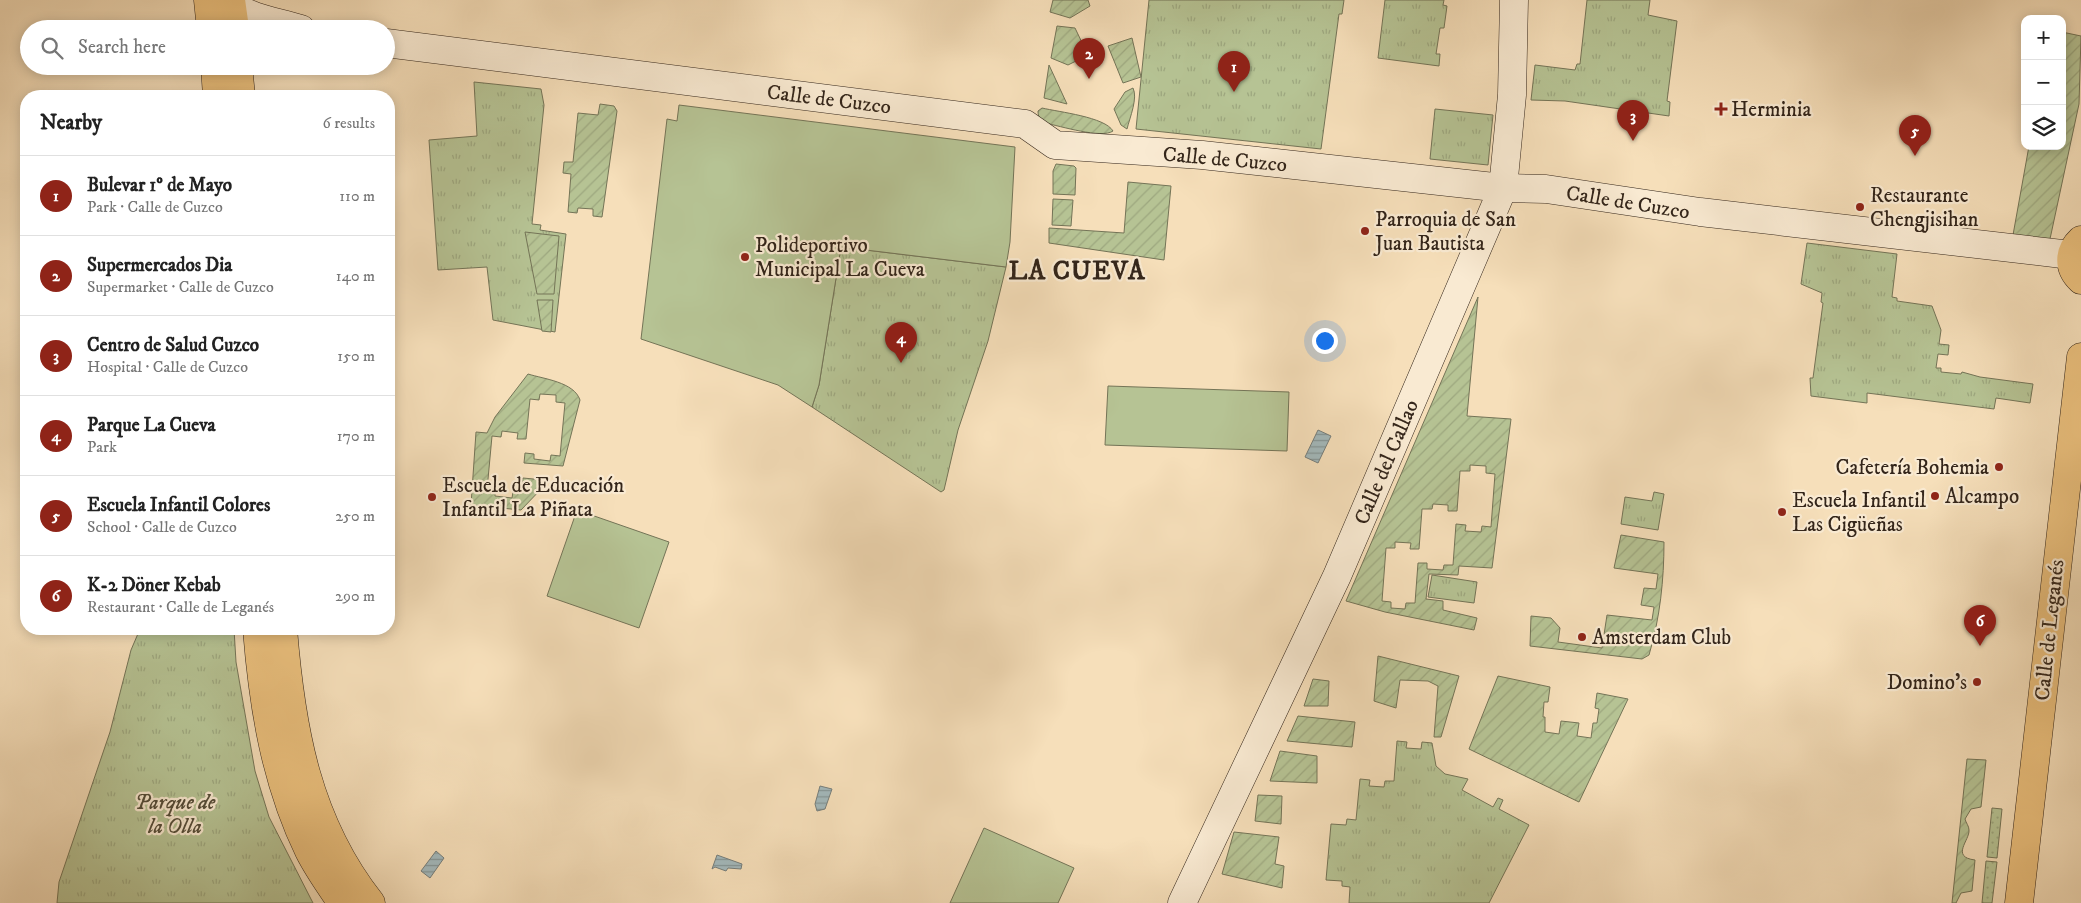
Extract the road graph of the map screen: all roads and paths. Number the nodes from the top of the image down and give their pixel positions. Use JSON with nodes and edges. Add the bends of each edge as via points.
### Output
{"nodes":[{"id":1,"x":1514,"y":0,"type":"edge"},
{"id":2,"x":226,"y":9,"type":"edge"},
{"id":3,"x":218,"y":20,"type":"edge"},
{"id":4,"x":264,"y":20,"type":"edge"},
{"id":5,"x":395,"y":44,"type":"edge"},
{"id":6,"x":216,"y":75,"type":"edge"},
{"id":7,"x":217,"y":90,"type":"edge"},
{"id":8,"x":1503,"y":188,"type":"junction"},
{"id":9,"x":2076,"y":247,"type":"edge"},
{"id":10,"x":2081,"y":280,"type":"edge"},
{"id":11,"x":2081,"y":357,"type":"edge"},
{"id":12,"x":258,"y":635,"type":"edge"},
{"id":13,"x":284,"y":635,"type":"edge"},
{"id":14,"x":342,"y":903,"type":"edge"},
{"id":15,"x":371,"y":903,"type":"edge"},
{"id":16,"x":1182,"y":903,"type":"edge"},
{"id":17,"x":2019,"y":903,"type":"edge"}],
"edges":[{"from":1,"to":8,"type":"street","name":"Calle del Callao","via":[[1512,95]]},
{"from":2,"to":3,"type":"main road"},
{"from":2,"to":4,"type":"street"},
{"from":5,"to":8,"type":"street","name":"Calle de Cuzco","via":[[1025,124],[1055,145],[1202,155]]},
{"from":6,"to":7,"type":"main road"},
{"from":8,"to":9,"type":"street","name":"Calle de Cuzco","via":[[1546,189],[1700,212]]},
{"from":8,"to":16,"type":"street","name":"Calle del Callao","via":[[1337,576]]},
{"from":9,"to":10,"type":"main road","via":[[2073,269]]},
{"from":11,"to":17,"type":"main road","name":"Calle de Leganés"},
{"from":12,"to":14,"type":"main road","via":[[263,697],[286,796],[309,851]]},
{"from":13,"to":15,"type":"main road","via":[[288,682],[304,770],[338,852]]}]}
